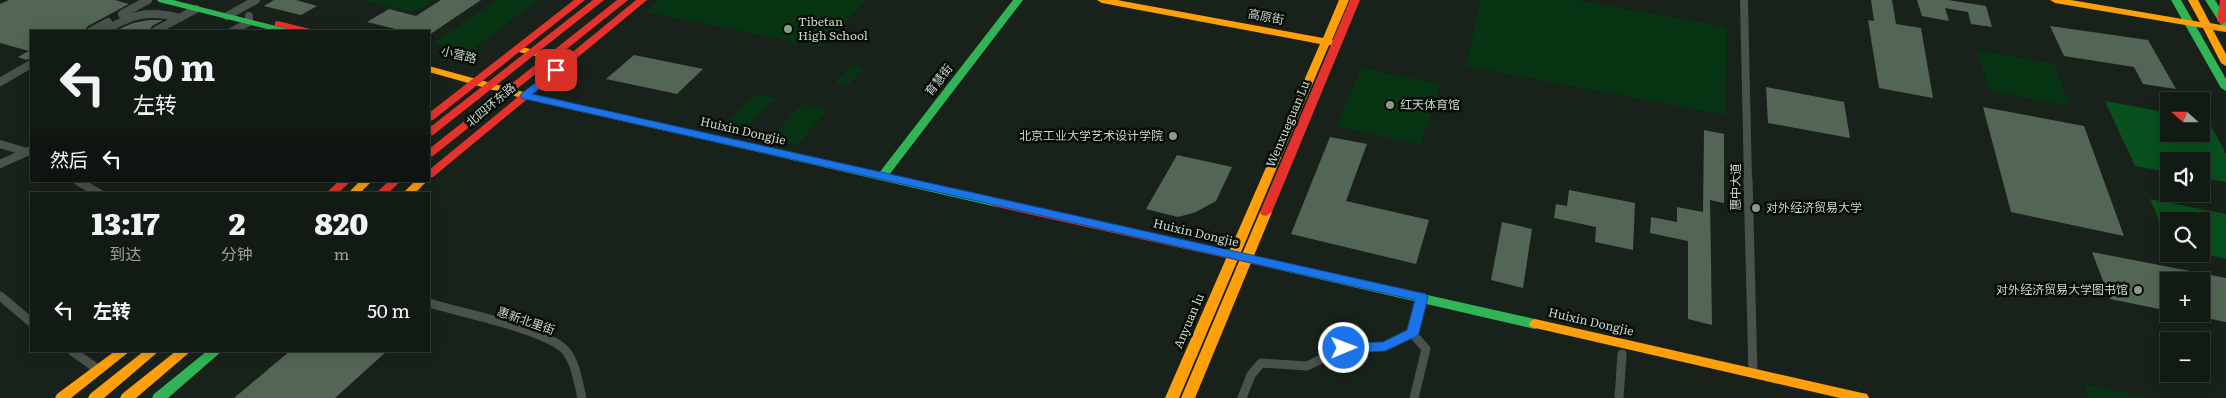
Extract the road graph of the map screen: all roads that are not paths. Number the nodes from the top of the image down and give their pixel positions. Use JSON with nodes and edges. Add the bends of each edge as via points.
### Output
{"nodes":[{"id":1,"x":148,"y":0,"type":"edge"},
{"id":2,"x":162,"y":0,"type":"edge"},
{"id":3,"x":188,"y":0,"type":"edge"},
{"id":4,"x":256,"y":0,"type":"edge"},
{"id":5,"x":580,"y":0,"type":"edge"},
{"id":6,"x":599,"y":0,"type":"edge"},
{"id":7,"x":623,"y":0,"type":"edge"},
{"id":8,"x":642,"y":0,"type":"edge"},
{"id":9,"x":1018,"y":0,"type":"edge"},
{"id":10,"x":1102,"y":0,"type":"edge"},
{"id":11,"x":1344,"y":0,"type":"edge"},
{"id":12,"x":1355,"y":0,"type":"edge"},
{"id":13,"x":1744,"y":0,"type":"edge"},
{"id":14,"x":2055,"y":0,"type":"edge"},
{"id":15,"x":2176,"y":0,"type":"edge"},
{"id":16,"x":2192,"y":0,"type":"edge"},
{"id":17,"x":2210,"y":0,"type":"edge"},
{"id":18,"x":2225,"y":0,"type":"edge"},
{"id":19,"x":196,"y":9,"type":"junction"},
{"id":20,"x":231,"y":14,"type":"junction"},
{"id":21,"x":180,"y":18,"type":"junction"},
{"id":22,"x":249,"y":19,"type":"junction"},
{"id":23,"x":2188,"y":22,"type":"junction"},
{"id":24,"x":2204,"y":25,"type":"junction"},
{"id":25,"x":2225,"y":25,"type":"edge"},
{"id":26,"x":93,"y":30,"type":"edge"},
{"id":27,"x":105,"y":30,"type":"edge"},
{"id":28,"x":157,"y":30,"type":"edge"},
{"id":29,"x":235,"y":30,"type":"edge"},
{"id":30,"x":282,"y":30,"type":"edge"},
{"id":31,"x":302,"y":30,"type":"edge"},
{"id":32,"x":1331,"y":43,"type":"junction"},
{"id":33,"x":517,"y":49,"type":"junction"},
{"id":34,"x":567,"y":61,"type":"junction"},
{"id":35,"x":430,"y":62,"type":"edge"},
{"id":36,"x":2226,"y":63,"type":"edge"},
{"id":37,"x":30,"y":65,"type":"edge"},
{"id":38,"x":430,"y":69,"type":"edge"},
{"id":39,"x":480,"y":78,"type":"junction"},
{"id":40,"x":0,"y":82,"type":"edge"},
{"id":41,"x":2226,"y":88,"type":"edge"},
{"id":42,"x":524,"y":96,"type":"junction"},
{"id":43,"x":432,"y":116,"type":"edge"},
{"id":44,"x":487,"y":127,"type":"junction"},
{"id":45,"x":430,"y":132,"type":"edge"},
{"id":46,"x":0,"y":144,"type":"edge"},
{"id":47,"x":29,"y":152,"type":"edge"},
{"id":48,"x":430,"y":153,"type":"edge"},
{"id":49,"x":0,"y":164,"type":"edge"},
{"id":50,"x":430,"y":175,"type":"edge"},
{"id":51,"x":882,"y":177,"type":"junction"},
{"id":52,"x":80,"y":182,"type":"edge"},
{"id":53,"x":345,"y":182,"type":"edge"},
{"id":54,"x":367,"y":182,"type":"edge"},
{"id":55,"x":395,"y":182,"type":"edge"},
{"id":56,"x":421,"y":182,"type":"edge"},
{"id":57,"x":97,"y":192,"type":"edge"},
{"id":58,"x":332,"y":192,"type":"edge"},
{"id":59,"x":354,"y":192,"type":"edge"},
{"id":60,"x":382,"y":192,"type":"edge"},
{"id":61,"x":409,"y":192,"type":"edge"},
{"id":62,"x":1232,"y":255,"type":"junction"},
{"id":63,"x":1247,"y":258,"type":"junction"},
{"id":64,"x":0,"y":296,"type":"edge"},
{"id":65,"x":1422,"y":297,"type":"junction"},
{"id":66,"x":430,"y":303,"type":"edge"},
{"id":67,"x":30,"y":321,"type":"edge"},
{"id":68,"x":1412,"y":333,"type":"junction"},
{"id":69,"x":73,"y":352,"type":"edge"},
{"id":70,"x":123,"y":352,"type":"edge"},
{"id":71,"x":153,"y":352,"type":"edge"},
{"id":72,"x":184,"y":352,"type":"edge"},
{"id":73,"x":215,"y":352,"type":"edge"},
{"id":74,"x":1622,"y":354,"type":"dead end"},
{"id":75,"x":99,"y":370,"type":"junction"},
{"id":76,"x":1754,"y":373,"type":"junction"},
{"id":77,"x":62,"y":398,"type":"edge"},
{"id":78,"x":95,"y":398,"type":"edge"},
{"id":79,"x":127,"y":398,"type":"edge"},
{"id":80,"x":159,"y":398,"type":"edge"},
{"id":81,"x":582,"y":398,"type":"edge"},
{"id":82,"x":1172,"y":398,"type":"edge"},
{"id":83,"x":1188,"y":398,"type":"edge"},
{"id":84,"x":1242,"y":398,"type":"edge"},
{"id":85,"x":1414,"y":398,"type":"edge"},
{"id":86,"x":1619,"y":398,"type":"edge"},
{"id":87,"x":1862,"y":398,"type":"edge"}],
"edges":[{"from":1,"to":26,"type":"street"},
{"from":2,"to":19,"type":"main road"},
{"from":3,"to":20,"type":"main road"},
{"from":4,"to":20,"type":"street"},
{"from":5,"to":33,"type":"main road"},
{"from":6,"to":45,"type":"main road"},
{"from":7,"to":48,"type":"main road"},
{"from":8,"to":34,"type":"main road","name":"北四环东路"},
{"from":9,"to":51,"type":"main road","name":"育慧街"},
{"from":10,"to":32,"type":"main road","name":"高原街"},
{"from":11,"to":32,"type":"main road","name":"Wenxueguan Lu"},
{"from":12,"to":32,"type":"main road","name":"Wenxueguan Lu"},
{"from":13,"to":76,"type":"street","name":"惠中大道"},
{"from":14,"to":23,"type":"main road"},
{"from":15,"to":23,"type":"main road"},
{"from":16,"to":24,"type":"main road"},
{"from":17,"to":25,"type":"main road"},
{"from":18,"to":25,"type":"main road"},
{"from":19,"to":20,"type":"main road"},
{"from":19,"to":21,"type":"street"},
{"from":20,"to":22,"type":"main road"},
{"from":21,"to":27,"type":"street","via":[[156,11],[134,14]]},
{"from":21,"to":28,"type":"street"},
{"from":22,"to":29,"type":"street"},
{"from":22,"to":30,"type":"main road"},
{"from":22,"to":31,"type":"main road"},
{"from":23,"to":24,"type":"main road"},
{"from":23,"to":41,"type":"main road"},
{"from":24,"to":25,"type":"main road"},
{"from":24,"to":36,"type":"main road"},
{"from":32,"to":62,"type":"main road","name":"Wenxueguan Lu"},
{"from":32,"to":63,"type":"main road","name":"Wenxueguan Lu"},
{"from":33,"to":34,"type":"main road"},
{"from":33,"to":39,"type":"main road"},
{"from":34,"to":42,"type":"main road","name":"北四环东路"},
{"from":35,"to":39,"type":"main road","name":"小营路"},
{"from":37,"to":40,"type":"street"},
{"from":38,"to":39,"type":"main road","name":"小营路"},
{"from":39,"to":42,"type":"main road","name":"Huixin Dongjie"},
{"from":39,"to":43,"type":"main road"},
{"from":42,"to":44,"type":"main road","name":"北四环东路"},
{"from":42,"to":51,"type":"main road","name":"Huixin Dongjie"},
{"from":43,"to":44,"type":"main road"},
{"from":44,"to":50,"type":"main road","name":"北四环东路"},
{"from":46,"to":47,"type":"street"},
{"from":47,"to":49,"type":"street"},
{"from":51,"to":62,"type":"main road","name":"Huixin Dongjie"},
{"from":52,"to":57,"type":"street"},
{"from":53,"to":58,"type":"main road"},
{"from":54,"to":59,"type":"main road"},
{"from":55,"to":60,"type":"main road"},
{"from":56,"to":61,"type":"main road"},
{"from":62,"to":63,"type":"main road","name":"Huixin Dongjie"},
{"from":62,"to":82,"type":"main road","name":"Anyuan lu"},
{"from":63,"to":65,"type":"main road","name":"Huixin Dongjie"},
{"from":63,"to":83,"type":"main road"},
{"from":64,"to":67,"type":"street"},
{"from":65,"to":68,"type":"street"},
{"from":65,"to":76,"type":"main road","name":"Huixin Dongjie"},
{"from":66,"to":81,"type":"street","name":"惠新北里街","via":[[542,338],[563,349],[575,369]]},
{"from":68,"to":84,"type":"street","via":[[1385,346],[1344,348],[1307,366],[1261,363],[1251,375]]},
{"from":68,"to":85,"type":"street","via":[[1426,350]]},
{"from":69,"to":75,"type":"street"},
{"from":70,"to":75,"type":"main road"},
{"from":71,"to":78,"type":"main road"},
{"from":72,"to":79,"type":"main road"},
{"from":73,"to":80,"type":"main road"},
{"from":74,"to":86,"type":"street"},
{"from":75,"to":77,"type":"main road"},
{"from":76,"to":87,"type":"main road","name":"Huixin Dongjie"}]}
